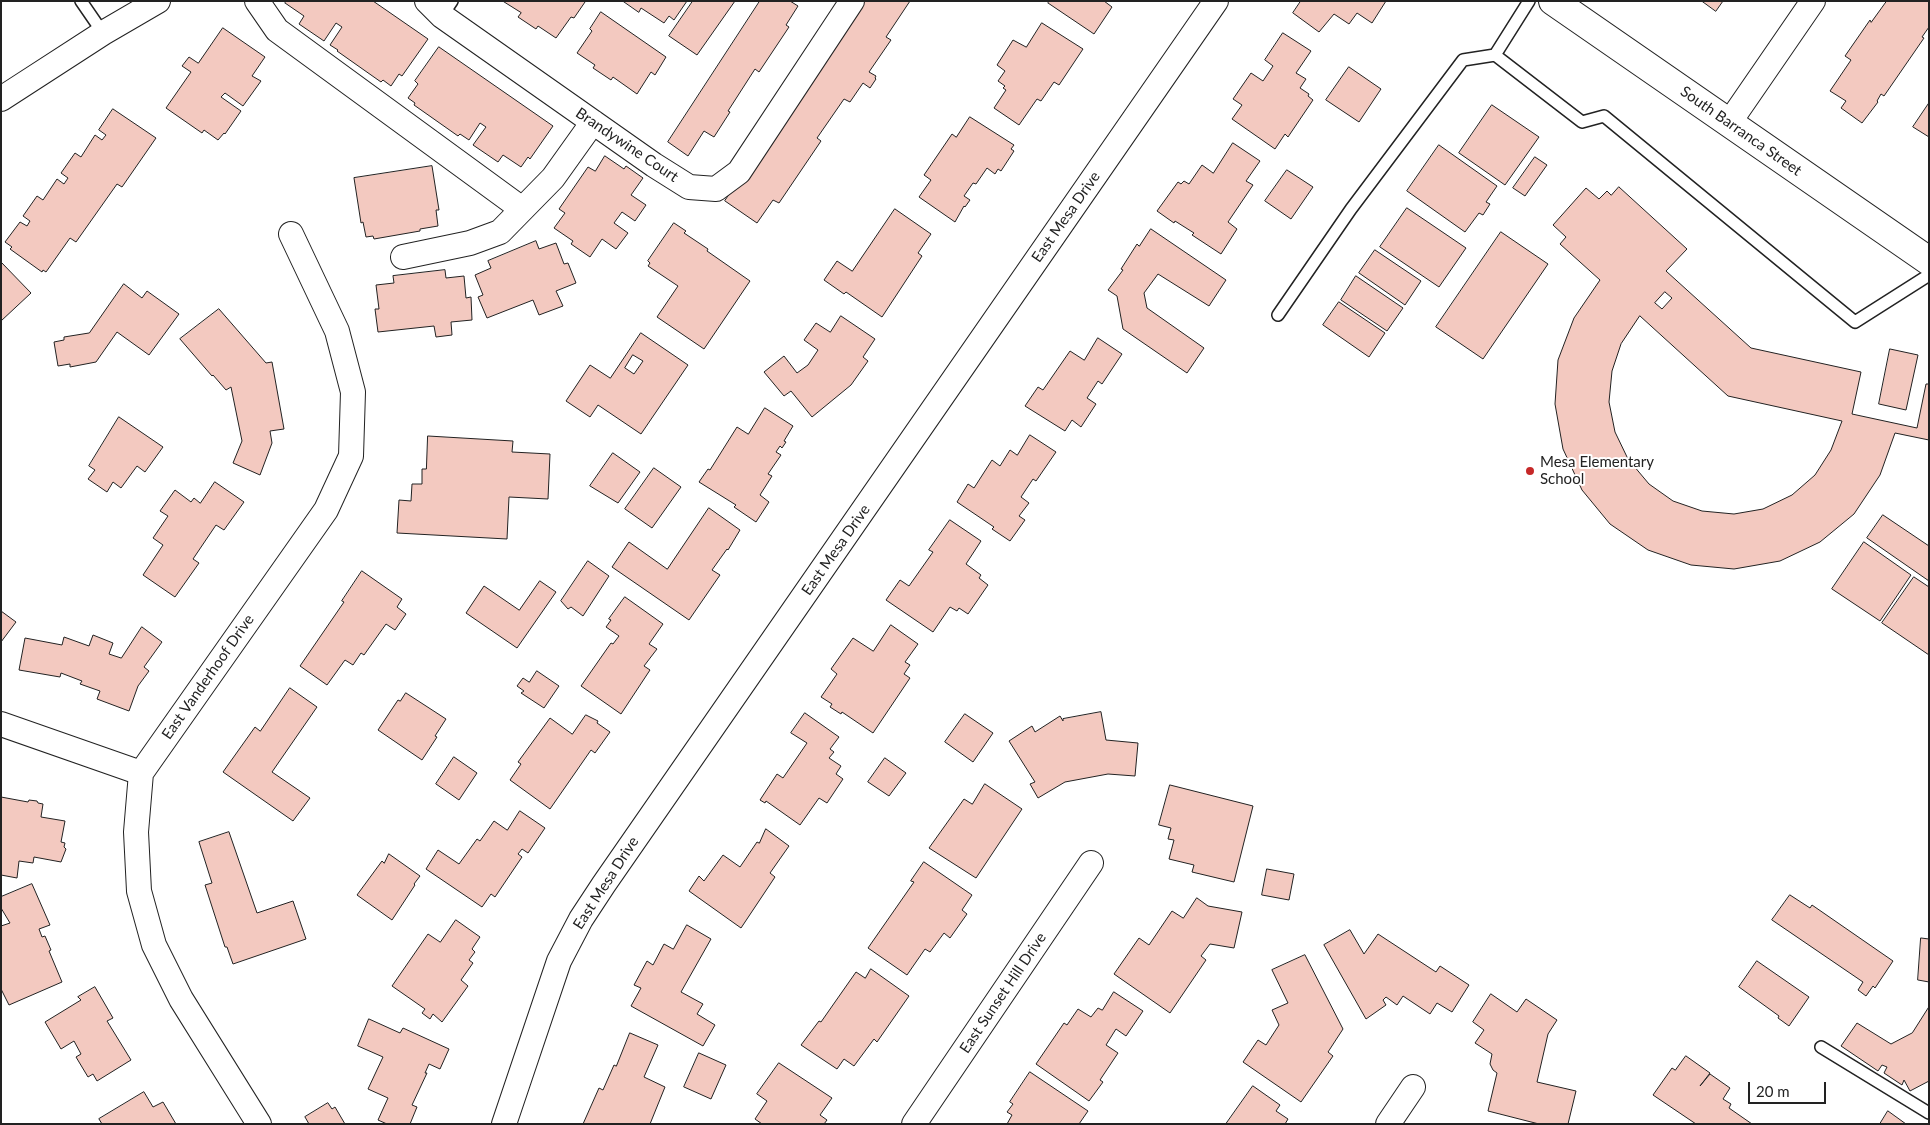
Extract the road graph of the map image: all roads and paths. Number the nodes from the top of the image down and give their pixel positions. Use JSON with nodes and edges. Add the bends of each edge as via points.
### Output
{"nodes":[{"id":1,"x":81,"y":1,"type":"edge"},
{"id":2,"x":158,"y":1,"type":"edge"},
{"id":3,"x":257,"y":1,"type":"edge"},
{"id":4,"x":852,"y":1,"type":"edge"},
{"id":5,"x":1216,"y":1,"type":"edge"},
{"id":6,"x":1529,"y":1,"type":"edge"},
{"id":7,"x":1553,"y":1,"type":"edge"},
{"id":8,"x":1813,"y":1,"type":"edge"},
{"id":9,"x":440,"y":6,"type":"edge"},
{"id":10,"x":103,"y":33,"type":"junction"},
{"id":11,"x":1495,"y":55,"type":"junction"},
{"id":12,"x":1,"y":99,"type":"edge"},
{"id":13,"x":593,"y":122,"type":"junction"},
{"id":14,"x":1729,"y":124,"type":"junction"},
{"id":15,"x":522,"y":209,"type":"junction"},
{"id":16,"x":291,"y":234,"type":"dead end"},
{"id":17,"x":402,"y":257,"type":"dead end"},
{"id":18,"x":1929,"y":261,"type":"edge"},
{"id":19,"x":1929,"y":275,"type":"edge"},
{"id":20,"x":1278,"y":315,"type":"dead end"},
{"id":21,"x":1,"y":724,"type":"edge"},
{"id":22,"x":141,"y":773,"type":"junction"},
{"id":23,"x":1091,"y":863,"type":"dead end"},
{"id":24,"x":1821,"y":1047,"type":"dead end"},
{"id":25,"x":1413,"y":1087,"type":"dead end"},
{"id":26,"x":1929,"y":1113,"type":"edge"},
{"id":27,"x":259,"y":1124,"type":"edge"},
{"id":28,"x":504,"y":1124,"type":"edge"},
{"id":29,"x":914,"y":1124,"type":"edge"},
{"id":30,"x":1388,"y":1124,"type":"edge"}],
"edges":[{"from":1,"to":10,"type":"lane"},
{"from":2,"to":10,"type":"street"},
{"from":3,"to":15,"type":"street","via":[[277,30]]},
{"from":4,"to":13,"type":"street","name":"Brandywine Court","via":[[739,172],[716,189],[689,187]]},
{"from":5,"to":28,"type":"street","name":"East Mesa Drive","via":[[581,919],[560,961]]},
{"from":6,"to":11,"type":"lane"},
{"from":7,"to":14,"type":"main road","name":"South Barranca Street"},
{"from":8,"to":14,"type":"street"},
{"from":9,"to":13,"type":"street","name":"Brandywine Court"},
{"from":10,"to":12,"type":"street"},
{"from":11,"to":19,"type":"lane","via":[[1582,122],[1604,116],[1855,322]]},
{"from":11,"to":20,"type":"lane","via":[[1463,60],[1351,208]]},
{"from":13,"to":15,"type":"street","via":[[553,178]]},
{"from":14,"to":18,"type":"main road","name":"South Barranca Street"},
{"from":15,"to":17,"type":"street","via":[[500,232],[470,243]]},
{"from":16,"to":22,"type":"street","name":"East Vanderhoof Drive","via":[[341,347],[353,392],[351,456],[326,510]]},
{"from":21,"to":22,"type":"street"},
{"from":22,"to":27,"type":"street","via":[[136,832],[139,891],[154,945],[181,999]]},
{"from":23,"to":29,"type":"street","name":"East Sunset Hill Drive"},
{"from":24,"to":26,"type":"lane"},
{"from":25,"to":30,"type":"street"}]}
